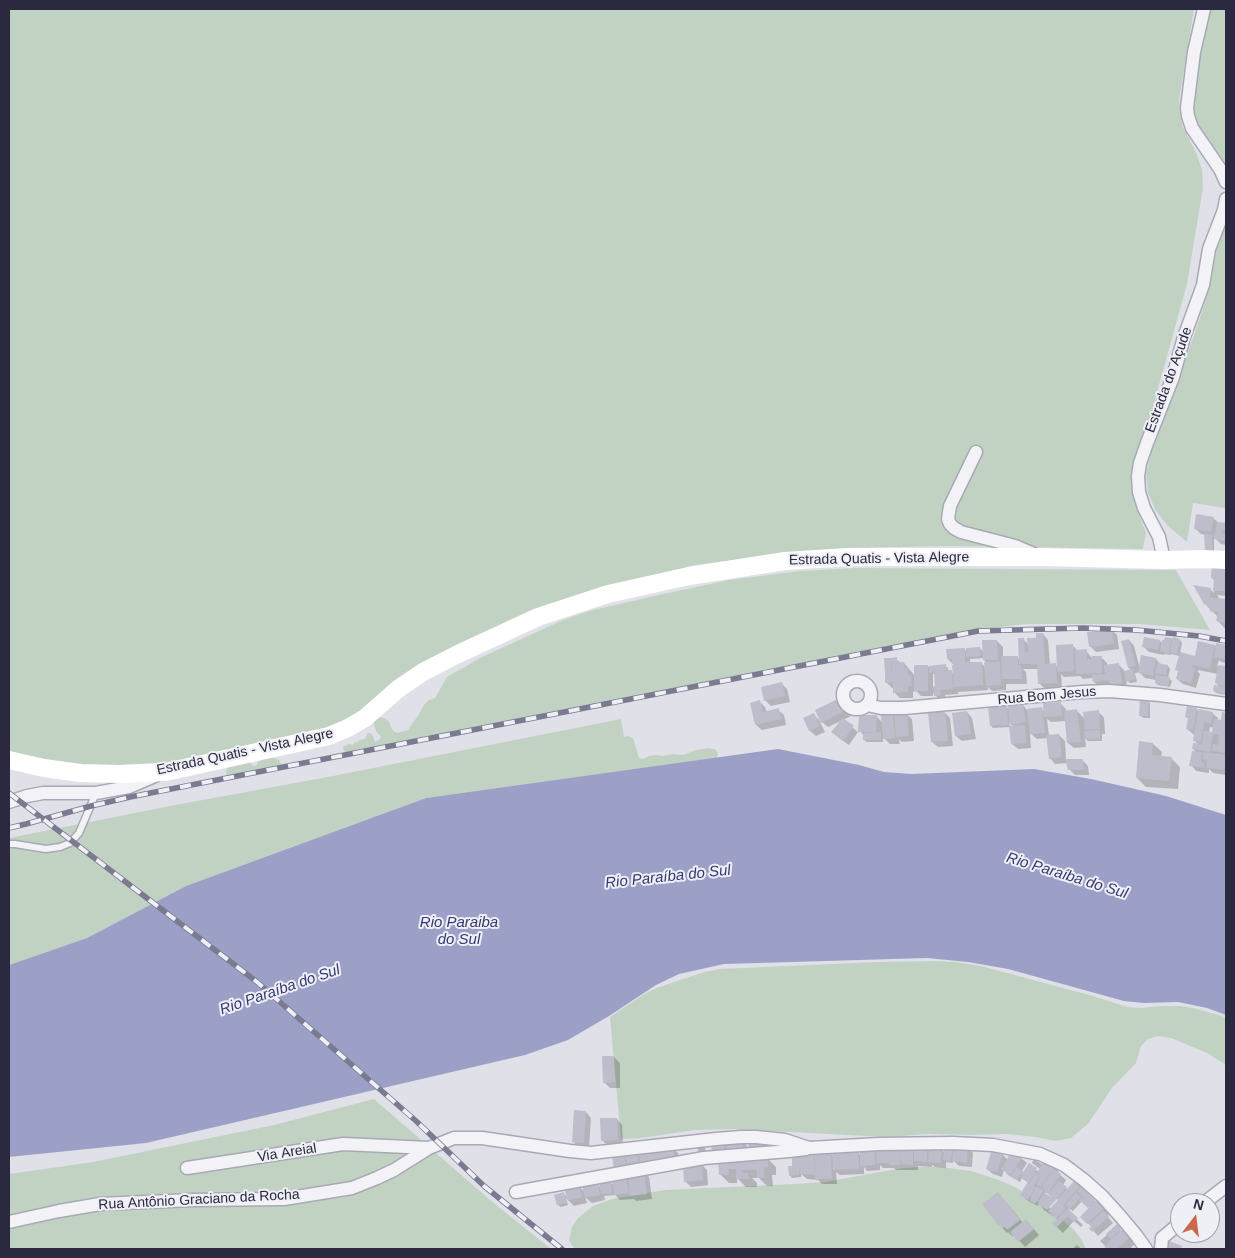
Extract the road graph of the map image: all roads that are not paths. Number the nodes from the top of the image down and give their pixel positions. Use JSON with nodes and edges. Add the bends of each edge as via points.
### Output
{"nodes":[{"id":1,"x":1204,"y":9,"type":"edge"},
{"id":2,"x":1226,"y":182,"type":"edge"},
{"id":3,"x":1226,"y":199,"type":"edge"},
{"id":4,"x":976,"y":452,"type":"dead end"},
{"id":5,"x":1042,"y":557,"type":"junction"},
{"id":6,"x":1164,"y":560,"type":"junction"},
{"id":7,"x":1226,"y":560,"type":"edge"},
{"id":8,"x":1226,"y":704,"type":"edge"},
{"id":9,"x":867,"y":705,"type":"dead end"},
{"id":10,"x":9,"y":760,"type":"edge"},
{"id":11,"x":166,"y":772,"type":"junction"},
{"id":12,"x":96,"y":792,"type":"junction"},
{"id":13,"x":9,"y":802,"type":"edge"},
{"id":14,"x":9,"y":844,"type":"edge"},
{"id":15,"x":429,"y":1148,"type":"junction"},
{"id":16,"x":808,"y":1148,"type":"junction"},
{"id":17,"x":187,"y":1168,"type":"dead end"},
{"id":18,"x":516,"y":1192,"type":"dead end"},
{"id":19,"x":9,"y":1222,"type":"edge"},
{"id":20,"x":1170,"y":1231,"type":"edge"},
{"id":21,"x":1146,"y":1249,"type":"edge"},
{"id":22,"x":1161,"y":1249,"type":"edge"}],
"edges":[{"from":1,"to":2,"type":"street","via":[[1194,52],[1188,116],[1192,128]]},
{"from":3,"to":6,"type":"street","name":"Estrada do Açude","via":[[1209,249],[1203,285],[1140,463],[1140,492]]},
{"from":4,"to":5,"type":"street","via":[[950,506],[950,524],[961,532],[1015,546]]},
{"from":5,"to":6,"type":"street","name":"Estrada Quatis - Vista Alegre"},
{"from":5,"to":11,"type":"street","name":"Estrada Quatis - Vista Alegre","via":[[851,557],[785,561],[689,576],[608,594],[538,617],[456,655],[398,689],[365,718],[329,736]]},
{"from":6,"to":7,"type":"street","name":"Estrada Quatis - Vista Alegre"},
{"from":8,"to":9,"type":"street","name":"Rua Bom Jesus","via":[[1109,691],[904,708]]},
{"from":10,"to":11,"type":"street","name":"Estrada Quatis - Vista Alegre","via":[[80,773]]},
{"from":11,"to":12,"type":"street","via":[[129,787]]},
{"from":12,"to":13,"type":"street","via":[[43,793]]},
{"from":12,"to":14,"type":"lane","via":[[79,833],[70,843],[46,849]]},
{"from":15,"to":16,"type":"street","name":"Rua Antônio Graciano da Rocha","via":[[454,1138],[482,1138],[591,1153],[741,1137],[785,1140]]},
{"from":15,"to":17,"type":"street","name":"Via Areial","via":[[343,1144]]},
{"from":15,"to":19,"type":"street","name":"Rua Antônio Graciano da Rocha","via":[[394,1170],[352,1188],[284,1199],[100,1204]]},
{"from":16,"to":18,"type":"street","via":[[704,1158]]},
{"from":16,"to":21,"type":"street","name":"Rua Antônio Graciano da Rocha","via":[[993,1144],[1040,1154],[1064,1166],[1102,1196]]},
{"from":20,"to":22,"type":"street","via":[[1162,1238]]}]}
